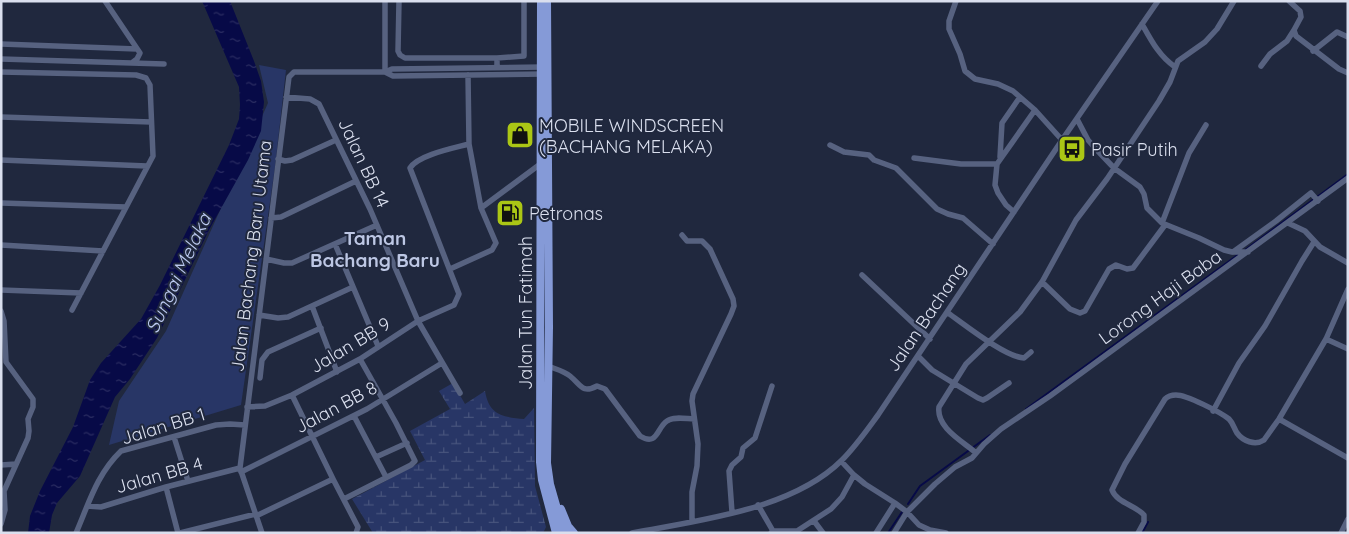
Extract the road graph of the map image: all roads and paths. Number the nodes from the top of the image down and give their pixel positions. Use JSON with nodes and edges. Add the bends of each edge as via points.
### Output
{"nodes":[{"id":1,"x":105,"y":1,"type":"edge"},
{"id":2,"x":385,"y":1,"type":"edge"},
{"id":3,"x":399,"y":1,"type":"edge"},
{"id":4,"x":524,"y":1,"type":"edge"},
{"id":5,"x":540,"y":1,"type":"edge"},
{"id":6,"x":547,"y":1,"type":"edge"},
{"id":7,"x":956,"y":1,"type":"edge"},
{"id":8,"x":1158,"y":1,"type":"edge"},
{"id":9,"x":1234,"y":1,"type":"edge"},
{"id":10,"x":1289,"y":1,"type":"edge"},
{"id":11,"x":1142,"y":24,"type":"junction"},
{"id":12,"x":1294,"y":30,"type":"junction"},
{"id":13,"x":1348,"y":38,"type":"edge"},
{"id":14,"x":1,"y":44,"type":"edge"},
{"id":15,"x":137,"y":49,"type":"junction"},
{"id":16,"x":1314,"y":51,"type":"junction"},
{"id":17,"x":1,"y":58,"type":"edge"},
{"id":18,"x":497,"y":58,"type":"junction"},
{"id":19,"x":131,"y":63,"type":"junction"},
{"id":20,"x":164,"y":64,"type":"dead end"},
{"id":21,"x":1261,"y":66,"type":"dead end"},
{"id":22,"x":497,"y":67,"type":"junction"},
{"id":23,"x":1175,"y":67,"type":"junction"},
{"id":24,"x":544,"y":70,"type":"junction"},
{"id":25,"x":1,"y":72,"type":"edge"},
{"id":26,"x":384,"y":72,"type":"junction"},
{"id":27,"x":1348,"y":73,"type":"edge"},
{"id":28,"x":468,"y":75,"type":"junction"},
{"id":29,"x":1020,"y":96,"type":"junction"},
{"id":30,"x":286,"y":97,"type":"junction"},
{"id":31,"x":1035,"y":110,"type":"junction"},
{"id":32,"x":1,"y":117,"type":"edge"},
{"id":33,"x":1077,"y":119,"type":"junction"},
{"id":34,"x":151,"y":122,"type":"junction"},
{"id":35,"x":1206,"y":125,"type":"dead end"},
{"id":36,"x":336,"y":140,"type":"junction"},
{"id":37,"x":1062,"y":140,"type":"junction"},
{"id":38,"x":469,"y":144,"type":"junction"},
{"id":39,"x":830,"y":145,"type":"dead end"},
{"id":40,"x":1000,"y":156,"type":"junction"},
{"id":41,"x":914,"y":158,"type":"dead end"},
{"id":42,"x":278,"y":159,"type":"junction"},
{"id":43,"x":1,"y":160,"type":"edge"},
{"id":44,"x":997,"y":164,"type":"junction"},
{"id":45,"x":539,"y":165,"type":"junction"},
{"id":46,"x":147,"y":166,"type":"junction"},
{"id":47,"x":1114,"y":168,"type":"junction"},
{"id":48,"x":1348,"y":178,"type":"edge"},
{"id":49,"x":356,"y":181,"type":"junction"},
{"id":50,"x":1316,"y":199,"type":"junction"},
{"id":51,"x":1,"y":204,"type":"edge"},
{"id":52,"x":126,"y":207,"type":"junction"},
{"id":53,"x":481,"y":208,"type":"junction"},
{"id":54,"x":1014,"y":212,"type":"junction"},
{"id":55,"x":271,"y":218,"type":"junction"},
{"id":56,"x":1288,"y":223,"type":"junction"},
{"id":57,"x":1164,"y":224,"type":"junction"},
{"id":58,"x":377,"y":225,"type":"junction"},
{"id":59,"x":682,"y":235,"type":"dead end"},
{"id":60,"x":1314,"y":242,"type":"junction"},
{"id":61,"x":335,"y":244,"type":"junction"},
{"id":62,"x":993,"y":244,"type":"junction"},
{"id":63,"x":1,"y":245,"type":"edge"},
{"id":64,"x":103,"y":251,"type":"junction"},
{"id":65,"x":1234,"y":252,"type":"junction"},
{"id":66,"x":1246,"y":252,"type":"junction"},
{"id":67,"x":266,"y":259,"type":"junction"},
{"id":68,"x":1348,"y":262,"type":"edge"},
{"id":69,"x":450,"y":269,"type":"junction"},
{"id":70,"x":862,"y":275,"type":"dead end"},
{"id":71,"x":1042,"y":282,"type":"junction"},
{"id":72,"x":353,"y":287,"type":"junction"},
{"id":73,"x":1,"y":290,"type":"edge"},
{"id":74,"x":1348,"y":290,"type":"edge"},
{"id":75,"x":81,"y":293,"type":"junction"},
{"id":76,"x":312,"y":306,"type":"junction"},
{"id":77,"x":72,"y":310,"type":"dead end"},
{"id":78,"x":1,"y":311,"type":"edge"},
{"id":79,"x":948,"y":313,"type":"junction"},
{"id":80,"x":259,"y":315,"type":"junction"},
{"id":81,"x":418,"y":321,"type":"junction"},
{"id":82,"x":321,"y":328,"type":"junction"},
{"id":83,"x":1326,"y":338,"type":"junction"},
{"id":84,"x":930,"y":339,"type":"junction"},
{"id":85,"x":990,"y":342,"type":"junction"},
{"id":86,"x":378,"y":346,"type":"junction"},
{"id":87,"x":1348,"y":349,"type":"edge"},
{"id":88,"x":1031,"y":352,"type":"dead end"},
{"id":89,"x":918,"y":356,"type":"junction"},
{"id":90,"x":360,"y":359,"type":"junction"},
{"id":91,"x":442,"y":363,"type":"junction"},
{"id":92,"x":548,"y":366,"type":"junction"},
{"id":93,"x":337,"y":372,"type":"junction"},
{"id":94,"x":260,"y":378,"type":"dead end"},
{"id":95,"x":954,"y":383,"type":"junction"},
{"id":96,"x":1009,"y":383,"type":"dead end"},
{"id":97,"x":772,"y":386,"type":"dead end"},
{"id":98,"x":460,"y":393,"type":"dead end"},
{"id":99,"x":292,"y":396,"type":"junction"},
{"id":100,"x":383,"y":400,"type":"junction"},
{"id":101,"x":247,"y":407,"type":"junction"},
{"id":102,"x":1213,"y":410,"type":"junction"},
{"id":103,"x":354,"y":416,"type":"junction"},
{"id":104,"x":694,"y":419,"type":"junction"},
{"id":105,"x":1279,"y":419,"type":"junction"},
{"id":106,"x":245,"y":425,"type":"junction"},
{"id":107,"x":174,"y":437,"type":"junction"},
{"id":108,"x":312,"y":438,"type":"junction"},
{"id":109,"x":406,"y":443,"type":"junction"},
{"id":110,"x":973,"y":450,"type":"junction"},
{"id":111,"x":376,"y":457,"type":"junction"},
{"id":112,"x":1348,"y":458,"type":"edge"},
{"id":113,"x":841,"y":461,"type":"junction"},
{"id":114,"x":1,"y":464,"type":"edge"},
{"id":115,"x":16,"y":464,"type":"junction"},
{"id":116,"x":240,"y":470,"type":"junction"},
{"id":117,"x":854,"y":475,"type":"junction"},
{"id":118,"x":386,"y":477,"type":"junction"},
{"id":119,"x":332,"y":479,"type":"junction"},
{"id":120,"x":188,"y":481,"type":"junction"},
{"id":121,"x":166,"y":487,"type":"junction"},
{"id":122,"x":553,"y":495,"type":"junction"},
{"id":123,"x":344,"y":499,"type":"junction"},
{"id":124,"x":895,"y":502,"type":"junction"},
{"id":125,"x":758,"y":505,"type":"junction"},
{"id":126,"x":87,"y":506,"type":"junction"},
{"id":127,"x":732,"y":512,"type":"junction"},
{"id":128,"x":907,"y":512,"type":"junction"},
{"id":129,"x":550,"y":514,"type":"junction"},
{"id":130,"x":256,"y":515,"type":"junction"},
{"id":131,"x":1348,"y":519,"type":"edge"},
{"id":132,"x":692,"y":521,"type":"junction"},
{"id":133,"x":814,"y":521,"type":"junction"},
{"id":134,"x":1,"y":524,"type":"edge"},
{"id":135,"x":772,"y":532,"type":"edge"},
{"id":136,"x":76,"y":533,"type":"edge"},
{"id":137,"x":179,"y":533,"type":"edge"},
{"id":138,"x":262,"y":533,"type":"edge"},
{"id":139,"x":356,"y":533,"type":"edge"},
{"id":140,"x":550,"y":533,"type":"edge"},
{"id":141,"x":556,"y":533,"type":"edge"},
{"id":142,"x":564,"y":533,"type":"edge"},
{"id":143,"x":574,"y":533,"type":"edge"},
{"id":144,"x":632,"y":533,"type":"edge"},
{"id":145,"x":823,"y":533,"type":"edge"},
{"id":146,"x":876,"y":533,"type":"edge"},
{"id":147,"x":894,"y":533,"type":"edge"},
{"id":148,"x":946,"y":533,"type":"edge"},
{"id":149,"x":1138,"y":533,"type":"edge"},
{"id":150,"x":1341,"y":533,"type":"edge"}],
"edges":[{"from":1,"to":15,"type":"street"},
{"from":2,"to":26,"type":"street"},
{"from":3,"to":18,"type":"street","via":[[398,51],[405,58]]},
{"from":4,"to":18,"type":"street","via":[[524,56]]},
{"from":5,"to":24,"type":"main road","name":"Jalan Tun Fatimah"},
{"from":6,"to":24,"type":"main road","name":"Jalan Tun Fatimah"},
{"from":7,"to":29,"type":"street","via":[[949,29],[964,71],[975,79],[1006,87]]},
{"from":8,"to":11,"type":"street","name":"Jalan Bachang"},
{"from":9,"to":23,"type":"street","via":[[1217,29]]},
{"from":10,"to":12,"type":"street","via":[[1300,11],[1301,17]]},
{"from":11,"to":23,"type":"street","via":[[1155,47]]},
{"from":11,"to":33,"type":"street","name":"Jalan Bachang"},
{"from":12,"to":16,"type":"street","via":[[1301,42]]},
{"from":12,"to":21,"type":"street"},
{"from":13,"to":16,"type":"street","via":[[1337,32]]},
{"from":14,"to":15,"type":"street"},
{"from":15,"to":19,"type":"street","via":[[139,56]]},
{"from":16,"to":27,"type":"street"},
{"from":17,"to":19,"type":"street"},
{"from":18,"to":22,"type":"street"},
{"from":19,"to":20,"type":"street"},
{"from":22,"to":24,"type":"street"},
{"from":22,"to":26,"type":"street","via":[[392,68]]},
{"from":23,"to":47,"type":"street","via":[[1162,96]]},
{"from":24,"to":28,"type":"street"},
{"from":24,"to":45,"type":"main road","name":"Jalan Tun Fatimah"},
{"from":24,"to":92,"type":"main road","name":"Jalan Tun Fatimah"},
{"from":25,"to":34,"type":"street","via":[[136,75],[146,78],[150,85]]},
{"from":26,"to":28,"type":"street","via":[[393,76]]},
{"from":26,"to":30,"type":"street","name":"Jalan Bachang Baru Utama","via":[[294,72],[289,77]]},
{"from":28,"to":38,"type":"street"},
{"from":29,"to":31,"type":"street"},
{"from":29,"to":40,"type":"street","via":[[1002,123]]},
{"from":30,"to":36,"type":"street","name":"Jalan BB 14","via":[[315,101]]},
{"from":30,"to":42,"type":"street","name":"Jalan Bachang Baru Utama"},
{"from":31,"to":37,"type":"street"},
{"from":31,"to":40,"type":"street"},
{"from":32,"to":34,"type":"street"},
{"from":33,"to":37,"type":"street","name":"Jalan Bachang"},
{"from":33,"to":47,"type":"street","via":[[1088,140]]},
{"from":34,"to":46,"type":"street","via":[[153,150]]},
{"from":35,"to":57,"type":"street","via":[[1187,159]]},
{"from":36,"to":42,"type":"street","via":[[289,161]]},
{"from":36,"to":49,"type":"street","name":"Jalan BB 14"},
{"from":37,"to":54,"type":"street","name":"Jalan Bachang"},
{"from":38,"to":53,"type":"street"},
{"from":38,"to":69,"type":"street","via":[[433,154],[410,168]]},
{"from":39,"to":62,"type":"street","via":[[844,152],[869,155],[896,168],[937,209],[962,218]]},
{"from":40,"to":44,"type":"street"},
{"from":41,"to":44,"type":"street","via":[[960,164]]},
{"from":42,"to":55,"type":"street","name":"Jalan Bachang Baru Utama"},
{"from":43,"to":46,"type":"street"},
{"from":44,"to":54,"type":"street","via":[[995,184],[998,193]]},
{"from":45,"to":53,"type":"street"},
{"from":45,"to":129,"type":"main road","name":"Jalan Tun Fatimah","via":[[540,462]]},
{"from":46,"to":52,"type":"street"},
{"from":47,"to":57,"type":"street","via":[[1140,187],[1147,208]]},
{"from":47,"to":71,"type":"street","via":[[1076,220]]},
{"from":48,"to":50,"type":"street"},
{"from":49,"to":55,"type":"street","via":[[281,217]]},
{"from":49,"to":58,"type":"street","name":"Jalan BB 14"},
{"from":50,"to":56,"type":"street","name":"Lorong Haji Baba"},
{"from":50,"to":65,"type":"street","via":[[1312,193]]},
{"from":51,"to":52,"type":"street"},
{"from":52,"to":64,"type":"street"},
{"from":53,"to":69,"type":"street","via":[[496,244],[492,250]]},
{"from":54,"to":62,"type":"street","name":"Jalan Bachang"},
{"from":55,"to":67,"type":"street","name":"Jalan Bachang Baru Utama"},
{"from":56,"to":60,"type":"street","via":[[1305,231]]},
{"from":56,"to":66,"type":"street","name":"Lorong Haji Baba"},
{"from":57,"to":65,"type":"street"},
{"from":57,"to":71,"type":"street","via":[[1133,268],[1116,265],[1109,269],[1085,311],[1070,309]]},
{"from":58,"to":61,"type":"street"},
{"from":58,"to":81,"type":"street","name":"Jalan BB 14"},
{"from":59,"to":104,"type":"street","via":[[687,241],[702,241],[710,249],[734,306],[693,394]]},
{"from":60,"to":68,"type":"street"},
{"from":60,"to":102,"type":"street"},
{"from":61,"to":67,"type":"street","via":[[292,263]]},
{"from":61,"to":72,"type":"street"},
{"from":62,"to":79,"type":"street","name":"Jalan Bachang"},
{"from":63,"to":64,"type":"street"},
{"from":64,"to":75,"type":"street"},
{"from":65,"to":66,"type":"street"},
{"from":66,"to":110,"type":"street","name":"Lorong Haji Baba"},
{"from":67,"to":80,"type":"street","name":"Jalan Bachang Baru Utama"},
{"from":69,"to":81,"type":"street","name":"Jalan BB 9","via":[[460,294],[454,305]]},
{"from":70,"to":84,"type":"street"},
{"from":71,"to":85,"type":"street","via":[[1020,312]]},
{"from":72,"to":76,"type":"street"},
{"from":72,"to":86,"type":"street"},
{"from":73,"to":75,"type":"street"},
{"from":74,"to":83,"type":"street"},
{"from":75,"to":77,"type":"street"},
{"from":76,"to":80,"type":"street","via":[[283,317]]},
{"from":76,"to":82,"type":"street"},
{"from":78,"to":115,"type":"street","via":[[6,362],[33,403],[28,419],[28,438]]},
{"from":79,"to":84,"type":"street","name":"Jalan Bachang"},
{"from":79,"to":85,"type":"street"},
{"from":80,"to":101,"type":"street","name":"Jalan Bachang Baru Utama"},
{"from":81,"to":86,"type":"street","name":"Jalan BB 9"},
{"from":81,"to":91,"type":"street","name":"Jalan BB 14"},
{"from":82,"to":93,"type":"street"},
{"from":82,"to":94,"type":"street","via":[[265,355]]},
{"from":83,"to":87,"type":"street"},
{"from":83,"to":105,"type":"street"},
{"from":84,"to":89,"type":"street","name":"Jalan Bachang"},
{"from":85,"to":88,"type":"street","via":[[1020,358]]},
{"from":85,"to":95,"type":"street","via":[[966,364]]},
{"from":86,"to":90,"type":"street","name":"Jalan BB 9"},
{"from":89,"to":95,"type":"street","via":[[932,370]]},
{"from":89,"to":113,"type":"street","name":"Jalan Bachang","via":[[858,443]]},
{"from":90,"to":93,"type":"street","name":"Jalan BB 9"},
{"from":90,"to":100,"type":"street"},
{"from":91,"to":98,"type":"street","name":"Jalan BB 14"},
{"from":91,"to":100,"type":"street","name":"Jalan BB 8"},
{"from":92,"to":104,"type":"street","via":[[566,373],[584,389],[597,386],[605,389],[645,439],[654,438],[667,420]]},
{"from":92,"to":122,"type":"main road","name":"Jalan Tun Fatimah","via":[[547,463]]},
{"from":93,"to":99,"type":"street","name":"Jalan BB 9"},
{"from":95,"to":96,"type":"street","via":[[983,400]]},
{"from":95,"to":110,"type":"street","via":[[938,414],[944,425]]},
{"from":97,"to":127,"type":"street","via":[[754,438],[743,448],[741,457],[729,471]]},
{"from":99,"to":101,"type":"street","name":"Jalan BB 9","via":[[265,406]]},
{"from":99,"to":108,"type":"street"},
{"from":100,"to":103,"type":"street","name":"Jalan BB 8"},
{"from":100,"to":109,"type":"street"},
{"from":101,"to":106,"type":"street","name":"Jalan Bachang Baru Utama"},
{"from":102,"to":105,"type":"street","via":[[1229,419],[1244,439],[1255,443],[1264,440]]},
{"from":102,"to":149,"type":"street","via":[[1185,396],[1169,396],[1149,424],[1112,490],[1115,497],[1144,515]]},
{"from":103,"to":108,"type":"street","name":"Jalan BB 8"},
{"from":103,"to":111,"type":"street"},
{"from":104,"to":132,"type":"street","via":[[698,466],[692,492]]},
{"from":105,"to":112,"type":"street"},
{"from":106,"to":107,"type":"street","name":"Jalan BB 1","via":[[216,425]]},
{"from":106,"to":116,"type":"street","name":"Jalan Bachang Baru Utama"},
{"from":107,"to":120,"type":"street"},
{"from":107,"to":126,"type":"street","name":"Jalan BB 1","via":[[121,451],[93,489]]},
{"from":108,"to":116,"type":"street","name":"Jalan BB 8"},
{"from":108,"to":119,"type":"street"},
{"from":109,"to":111,"type":"street"},
{"from":109,"to":118,"type":"street","via":[[415,458],[414,463]]},
{"from":110,"to":128,"type":"street","name":"Lorong Haji Baba","via":[[972,458],[954,467]]},
{"from":111,"to":118,"type":"street"},
{"from":113,"to":117,"type":"street"},
{"from":113,"to":125,"type":"street","name":"Jalan Bachang","via":[[805,487]]},
{"from":114,"to":115,"type":"street"},
{"from":115,"to":134,"type":"street","via":[[4,491],[5,510]]},
{"from":116,"to":120,"type":"street","name":"Jalan BB 4"},
{"from":116,"to":130,"type":"street","name":"Jalan Bachang Baru Utama"},
{"from":117,"to":124,"type":"street"},
{"from":117,"to":133,"type":"street","via":[[837,504]]},
{"from":118,"to":123,"type":"street"},
{"from":119,"to":123,"type":"street"},
{"from":119,"to":130,"type":"street"},
{"from":120,"to":121,"type":"street","name":"Jalan BB 4"},
{"from":121,"to":126,"type":"street","name":"Jalan BB 4","via":[[101,507]]},
{"from":121,"to":137,"type":"street"},
{"from":122,"to":142,"type":"main road","name":"Jalan Tun Fatimah"},
{"from":122,"to":143,"type":"main road"},
{"from":123,"to":139,"type":"street","via":[[358,527]]},
{"from":124,"to":128,"type":"street"},
{"from":124,"to":146,"type":"street"},
{"from":125,"to":127,"type":"street","name":"Jalan Bachang"},
{"from":125,"to":135,"type":"street"},
{"from":126,"to":136,"type":"street","name":"Jalan BB 1"},
{"from":127,"to":132,"type":"street","name":"Jalan Bachang"},
{"from":128,"to":147,"type":"street"},
{"from":128,"to":148,"type":"street","via":[[924,528]]},
{"from":129,"to":140,"type":"main road"},
{"from":129,"to":141,"type":"main road","name":"Jalan Tun Fatimah"},
{"from":130,"to":137,"type":"street"},
{"from":130,"to":138,"type":"street","name":"Jalan Bachang Baru Utama"},
{"from":131,"to":150,"type":"street"},
{"from":132,"to":144,"type":"street","name":"Jalan Bachang"},
{"from":133,"to":135,"type":"street","via":[[798,531]]},
{"from":133,"to":145,"type":"street"}]}
